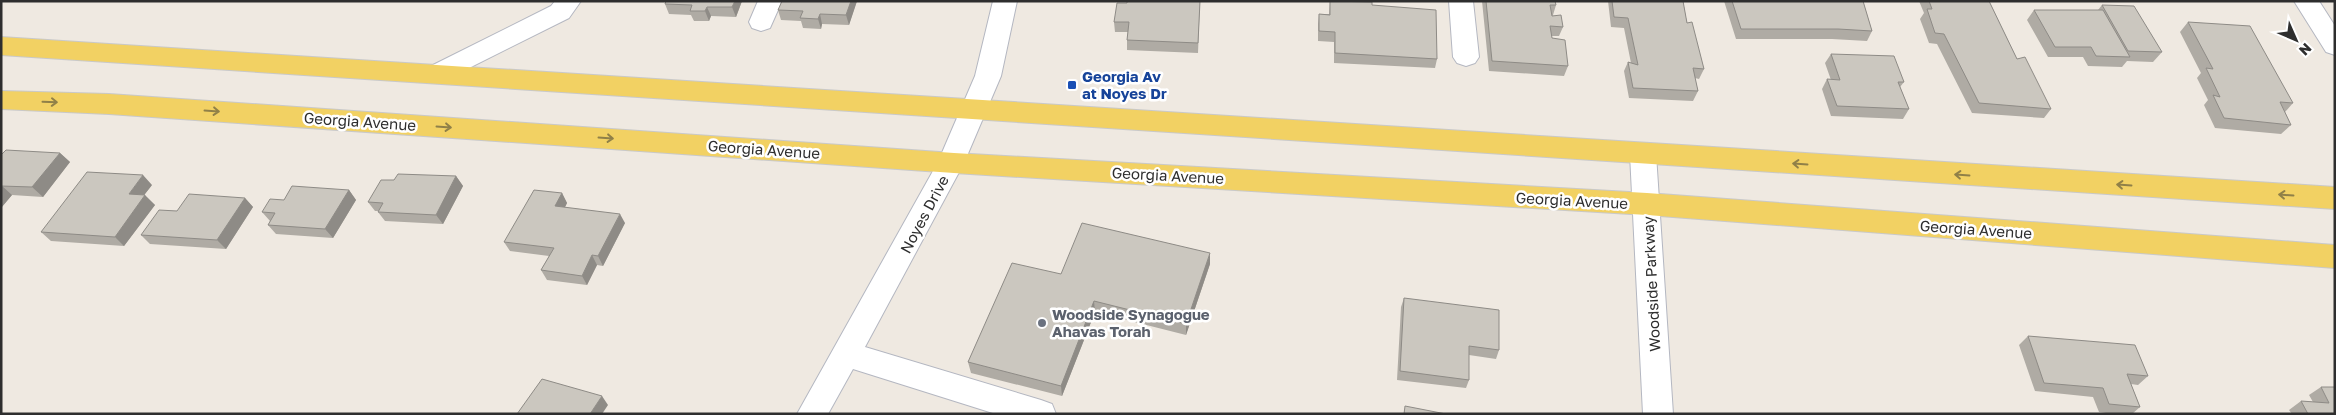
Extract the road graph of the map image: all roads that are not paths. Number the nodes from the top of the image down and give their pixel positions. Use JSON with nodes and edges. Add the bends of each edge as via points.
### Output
{"nodes":[{"id":1,"x":569,"y":1,"type":"edge"},
{"id":2,"x":1005,"y":1,"type":"edge"},
{"id":3,"x":1461,"y":1,"type":"edge"},
{"id":4,"x":2306,"y":1,"type":"edge"},
{"id":5,"x":1,"y":46,"type":"edge"},
{"id":6,"x":2335,"y":46,"type":"edge"},
{"id":7,"x":1466,"y":57,"type":"dead end"},
{"id":8,"x":438,"y":73,"type":"junction"},
{"id":9,"x":1,"y":100,"type":"edge"},
{"id":10,"x":973,"y":110,"type":"junction"},
{"id":11,"x":1643,"y":154,"type":"junction"},
{"id":12,"x":951,"y":163,"type":"junction"},
{"id":13,"x":2335,"y":198,"type":"edge"},
{"id":14,"x":1647,"y":204,"type":"junction"},
{"id":15,"x":2335,"y":257,"type":"edge"},
{"id":16,"x":846,"y":354,"type":"junction"},
{"id":17,"x":812,"y":414,"type":"edge"},
{"id":18,"x":1041,"y":414,"type":"edge"},
{"id":19,"x":1658,"y":414,"type":"edge"}],
"edges":[{"from":1,"to":8,"type":"street","via":[[560,12]]},
{"from":2,"to":10,"type":"street","name":"Noyes Drive","via":[[988,76]]},
{"from":3,"to":7,"type":"street"},
{"from":4,"to":6,"type":"street"},
{"from":5,"to":8,"type":"main road"},
{"from":8,"to":10,"type":"main road"},
{"from":9,"to":12,"type":"main road","name":"Georgia Avenue","one_way":true,"via":[[108,104]]},
{"from":10,"to":11,"type":"main road"},
{"from":10,"to":12,"type":"street","name":"Noyes Drive"},
{"from":13,"to":11,"type":"main road","one_way":true},
{"from":11,"to":14,"type":"street","name":"Woodside Parkway"},
{"from":12,"to":14,"type":"main road","name":"Georgia Avenue"},
{"from":12,"to":16,"type":"street","name":"Noyes Drive"},
{"from":14,"to":15,"type":"main road","name":"Georgia Avenue"},
{"from":14,"to":19,"type":"street","name":"Woodside Parkway"},
{"from":16,"to":17,"type":"street","name":"Noyes Drive"},
{"from":16,"to":18,"type":"street"}]}
